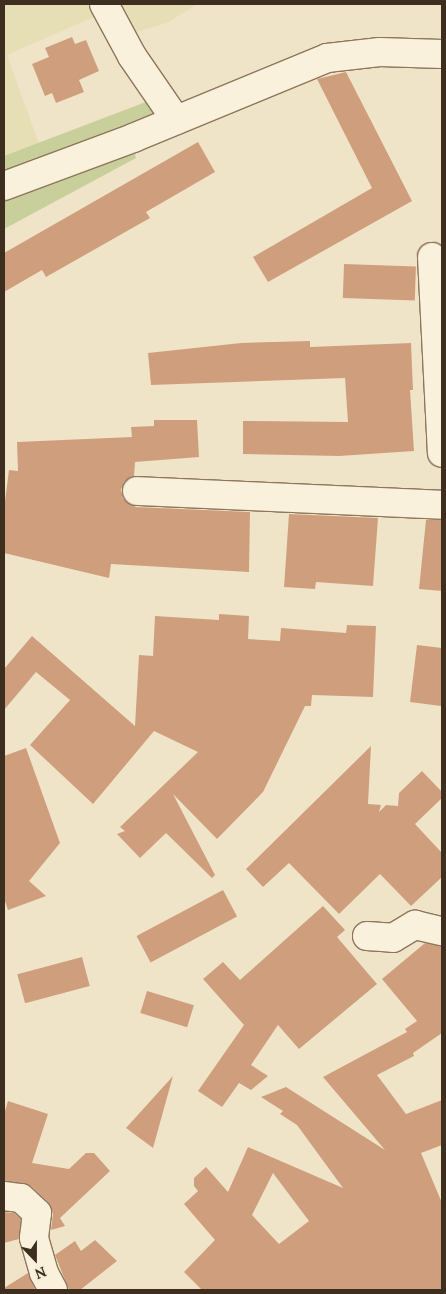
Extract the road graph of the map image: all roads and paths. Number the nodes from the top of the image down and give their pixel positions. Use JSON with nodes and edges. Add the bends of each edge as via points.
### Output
{"nodes":[{"id":1,"x":104,"y":4,"type":"edge"},
{"id":2,"x":442,"y":54,"type":"edge"},
{"id":3,"x":176,"y":120,"type":"junction"},
{"id":4,"x":4,"y":186,"type":"edge"},
{"id":5,"x":432,"y":256,"type":"dead end"},
{"id":6,"x":442,"y":453,"type":"edge"},
{"id":7,"x":137,"y":491,"type":"dead end"},
{"id":8,"x":442,"y":505,"type":"edge"},
{"id":9,"x":442,"y":931,"type":"edge"},
{"id":10,"x":367,"y":936,"type":"dead end"},
{"id":11,"x":4,"y":1196,"type":"edge"},
{"id":12,"x":54,"y":1290,"type":"edge"}],
"edges":[{"from":1,"to":3,"type":"street","via":[[132,56]]},
{"from":2,"to":3,"type":"street","via":[[380,52],[327,58]]},
{"from":3,"to":4,"type":"street"},
{"from":5,"to":6,"type":"street"},
{"from":7,"to":8,"type":"street"},
{"from":9,"to":10,"type":"street","via":[[415,925],[393,938]]},
{"from":11,"to":12,"type":"street","via":[[21,1198],[36,1213],[34,1238],[44,1273]]}]}
